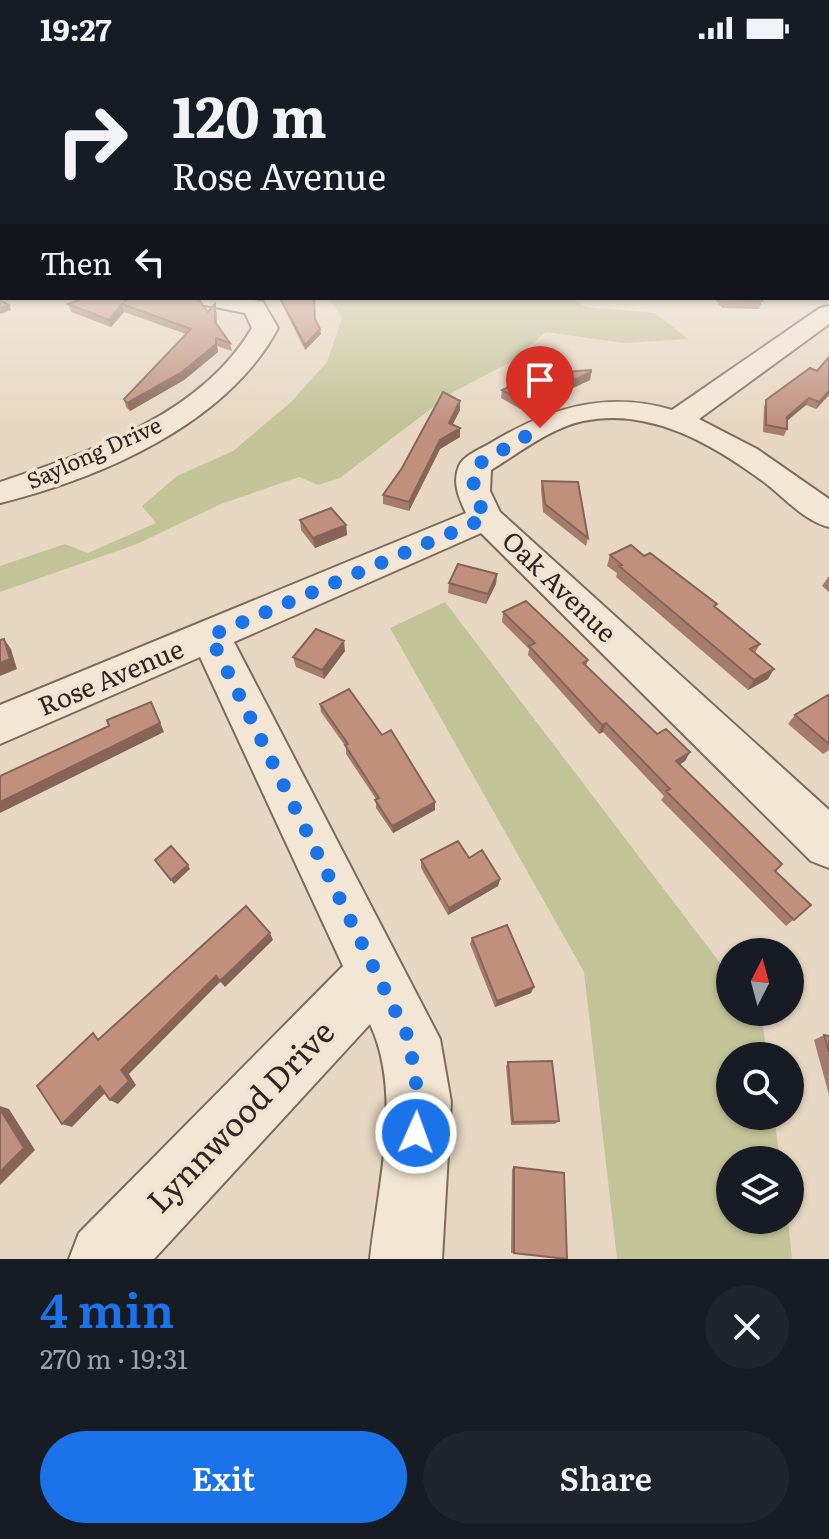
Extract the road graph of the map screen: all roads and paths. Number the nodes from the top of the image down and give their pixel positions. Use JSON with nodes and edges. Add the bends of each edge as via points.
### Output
{"nodes":[{"id":1,"x":257,"y":310,"type":"edge"},
{"id":2,"x":824,"y":325,"type":"edge"},
{"id":3,"x":678,"y":420,"type":"junction"},
{"id":4,"x":0,"y":493,"type":"edge"},
{"id":5,"x":829,"y":516,"type":"edge"},
{"id":6,"x":486,"y":518,"type":"junction"},
{"id":7,"x":210,"y":636,"type":"junction"},
{"id":8,"x":0,"y":725,"type":"edge"},
{"id":9,"x":829,"y":844,"type":"edge"},
{"id":10,"x":376,"y":974,"type":"junction"},
{"id":11,"x":105,"y":1259,"type":"edge"},
{"id":12,"x":406,"y":1259,"type":"edge"}],
"edges":[{"from":1,"to":4,"type":"street","name":"Saylong Drive","via":[[265,328],[247,359],[203,398],[149,433]]},
{"from":2,"to":3,"type":"street"},
{"from":3,"to":5,"type":"street","via":[[770,471]]},
{"from":3,"to":6,"type":"street","name":"Oak Avenue","via":[[640,411],[583,412],[540,428],[475,466],[473,491]]},
{"from":6,"to":7,"type":"street","name":"Rose Avenue"},
{"from":6,"to":9,"type":"street","name":"Oak Avenue"},
{"from":7,"to":8,"type":"street","name":"Rose Avenue"},
{"from":7,"to":10,"type":"street"},
{"from":10,"to":11,"type":"street","name":"Lynnwood Drive"},
{"from":10,"to":12,"type":"street","via":[[409,1039],[419,1102]]}]}
